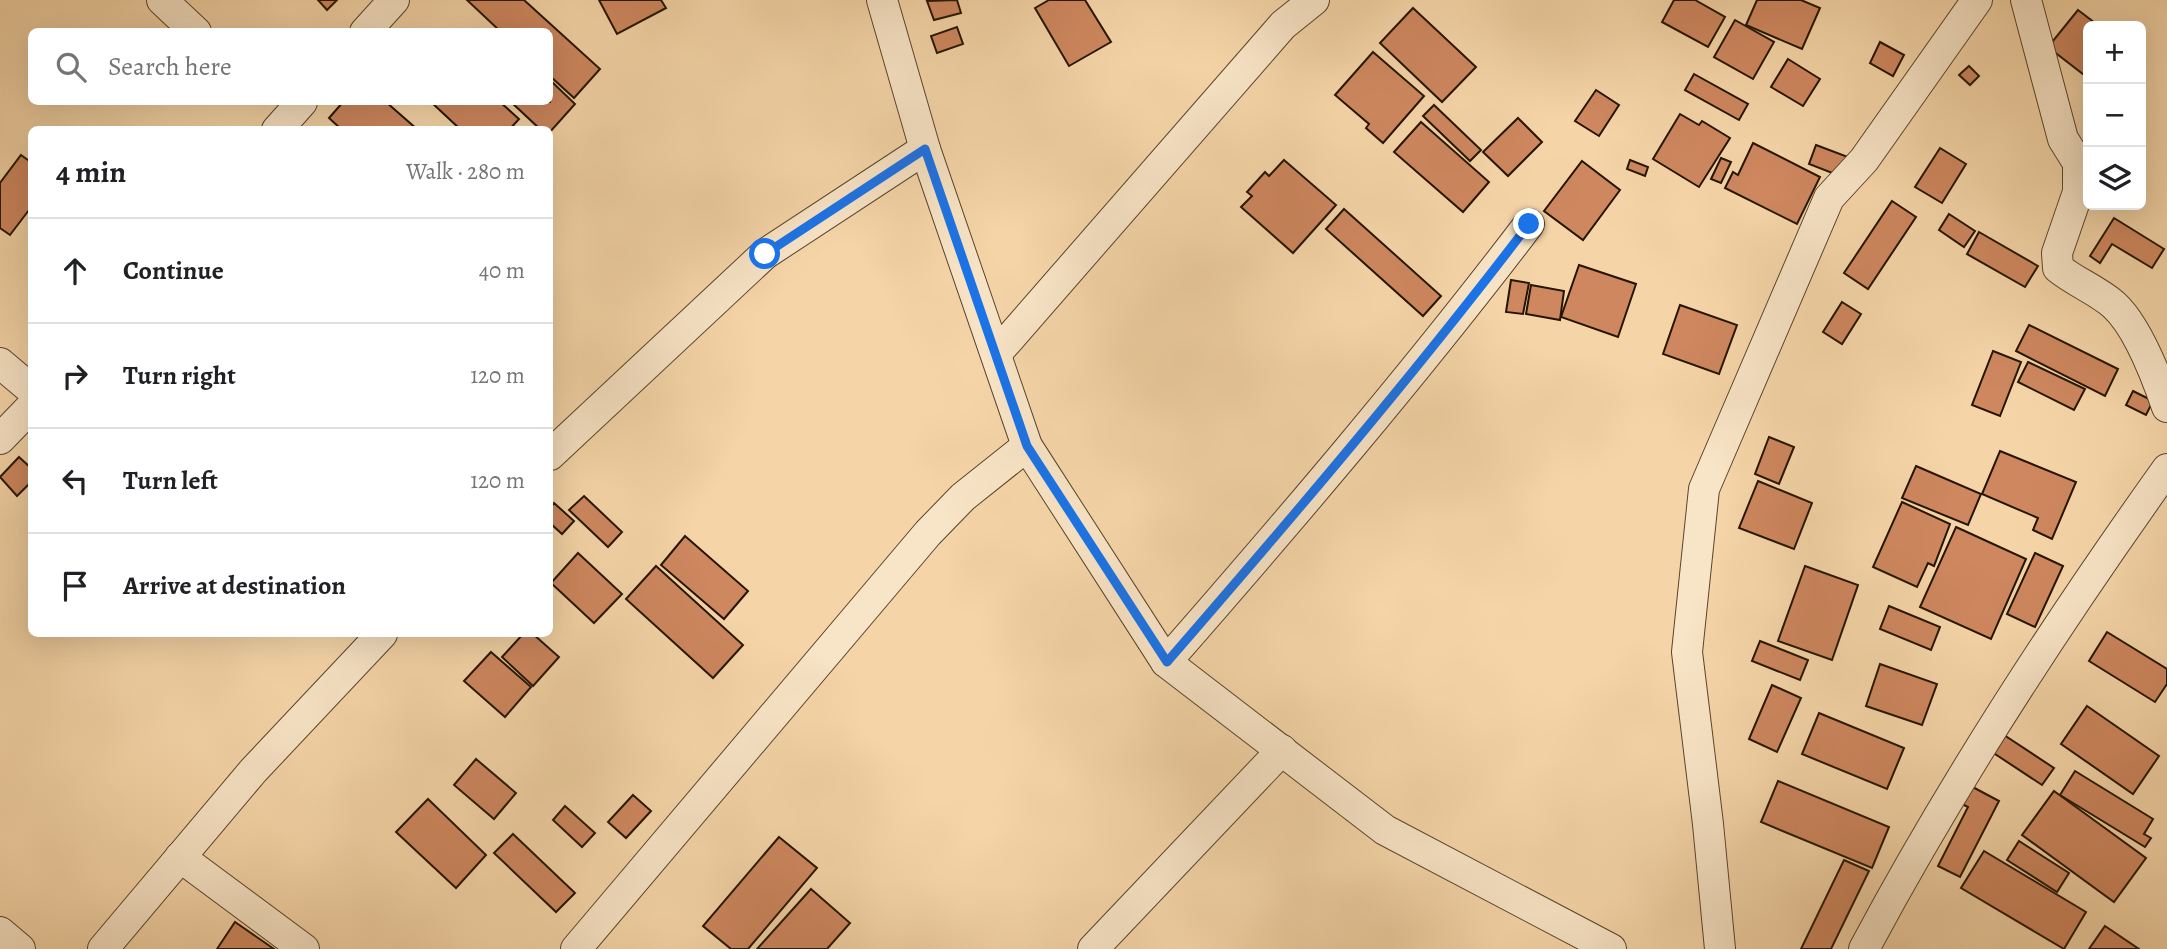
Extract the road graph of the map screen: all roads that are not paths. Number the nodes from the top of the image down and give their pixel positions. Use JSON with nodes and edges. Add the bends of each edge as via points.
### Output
{"nodes":[{"id":1,"x":162,"y":0,"type":"edge"},
{"id":2,"x":394,"y":0,"type":"edge"},
{"id":3,"x":882,"y":0,"type":"edge"},
{"id":4,"x":1314,"y":0,"type":"edge"},
{"id":5,"x":1977,"y":0,"type":"edge"},
{"id":6,"x":2026,"y":0,"type":"edge"},
{"id":7,"x":192,"y":28,"type":"edge"},
{"id":8,"x":369,"y":28,"type":"edge"},
{"id":9,"x":925,"y":149,"type":"junction"},
{"id":10,"x":1529,"y":224,"type":"dead end"},
{"id":11,"x":996,"y":355,"type":"junction"},
{"id":12,"x":0,"y":363,"type":"edge"},
{"id":13,"x":28,"y":387,"type":"edge"},
{"id":14,"x":2167,"y":407,"type":"edge"},
{"id":15,"x":28,"y":410,"type":"edge"},
{"id":16,"x":0,"y":439,"type":"edge"},
{"id":17,"x":1027,"y":446,"type":"junction"},
{"id":18,"x":553,"y":452,"type":"edge"},
{"id":19,"x":2167,"y":469,"type":"edge"},
{"id":20,"x":379,"y":637,"type":"edge"},
{"id":21,"x":1167,"y":662,"type":"junction"},
{"id":22,"x":1282,"y":750,"type":"junction"},
{"id":23,"x":180,"y":857,"type":"junction"},
{"id":24,"x":0,"y":932,"type":"edge"},
{"id":25,"x":20,"y":949,"type":"edge"},
{"id":26,"x":103,"y":949,"type":"edge"},
{"id":27,"x":304,"y":949,"type":"edge"},
{"id":28,"x":576,"y":949,"type":"edge"},
{"id":29,"x":1093,"y":949,"type":"edge"},
{"id":30,"x":1611,"y":949,"type":"edge"},
{"id":31,"x":1720,"y":949,"type":"edge"},
{"id":32,"x":1864,"y":949,"type":"edge"}],
"edges":[{"from":1,"to":7,"type":"street"},
{"from":2,"to":8,"type":"street"},
{"from":3,"to":9,"type":"street"},
{"from":4,"to":11,"type":"street","via":[[1283,25]]},
{"from":5,"to":31,"type":"street","via":[[1864,160],[1829,198],[1704,489],[1687,652]]},
{"from":6,"to":14,"type":"street","via":[[2063,139],[2078,163],[2077,192],[2057,253],[2058,268],[2113,304],[2126,318]]},
{"from":9,"to":11,"type":"street"},
{"from":9,"to":18,"type":"street","via":[[765,254]]},
{"from":10,"to":21,"type":"street","via":[[1463,310]]},
{"from":11,"to":17,"type":"street"},
{"from":12,"to":13,"type":"street"},
{"from":15,"to":16,"type":"street"},
{"from":17,"to":21,"type":"street"},
{"from":17,"to":28,"type":"street","via":[[963,497],[928,533]]},
{"from":19,"to":32,"type":"street","via":[[2087,580],[1909,864]]},
{"from":20,"to":23,"type":"street","via":[[253,771]]},
{"from":21,"to":22,"type":"street"},
{"from":22,"to":29,"type":"street"},
{"from":22,"to":30,"type":"street","via":[[1385,830]]},
{"from":23,"to":26,"type":"street"},
{"from":23,"to":27,"type":"street"},
{"from":24,"to":25,"type":"street"}]}
